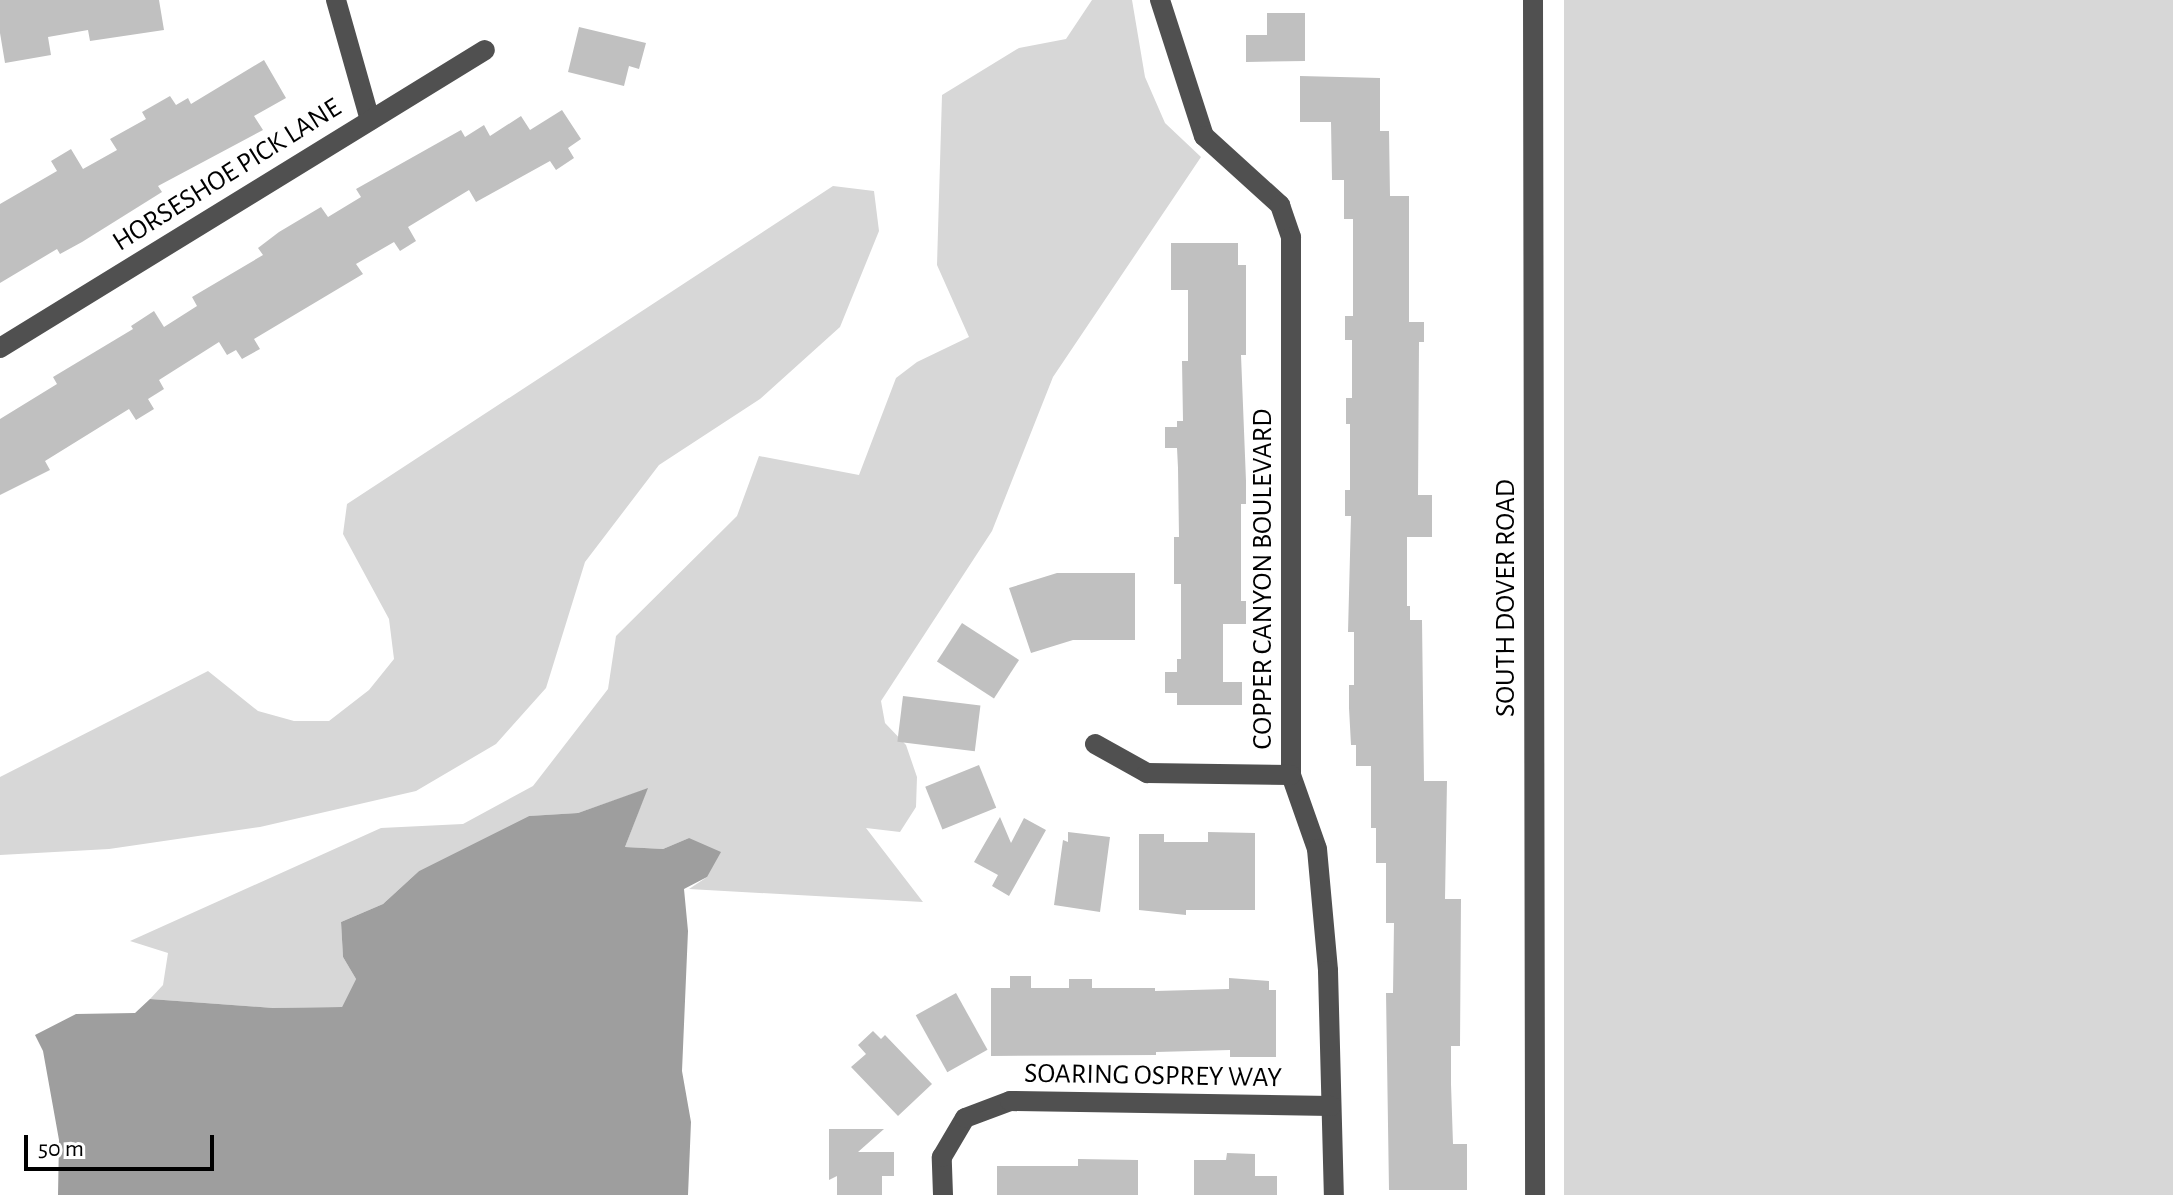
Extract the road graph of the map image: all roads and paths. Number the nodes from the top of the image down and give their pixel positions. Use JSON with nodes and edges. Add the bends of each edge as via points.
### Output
{"nodes":[{"id":1,"x":336,"y":0,"type":"edge"},
{"id":2,"x":1160,"y":0,"type":"edge"},
{"id":3,"x":1533,"y":0,"type":"edge"},
{"id":4,"x":485,"y":50,"type":"dead end"},
{"id":5,"x":370,"y":120,"type":"junction"},
{"id":6,"x":0,"y":348,"type":"edge"},
{"id":7,"x":1095,"y":744,"type":"dead end"},
{"id":8,"x":1291,"y":775,"type":"junction"},
{"id":9,"x":1331,"y":1106,"type":"junction"},
{"id":10,"x":943,"y":1195,"type":"edge"},
{"id":11,"x":1334,"y":1195,"type":"edge"},
{"id":12,"x":1535,"y":1195,"type":"edge"}],
"edges":[{"from":1,"to":5,"type":"street"},
{"from":2,"to":8,"type":"street","name":"COPPER CANYON BOULEVARD","via":[[1204,136],[1280,205],[1291,237]]},
{"from":3,"to":12,"type":"street","name":"SOUTH DOVER ROAD"},
{"from":4,"to":5,"type":"street","name":"HORSESHOE PICK LANE"},
{"from":5,"to":6,"type":"street","name":"HORSESHOE PICK LANE"},
{"from":7,"to":8,"type":"street","via":[[1147,773]]},
{"from":8,"to":9,"type":"street","name":"COPPER CANYON BOULEVARD","via":[[1317,849],[1328,971]]},
{"from":9,"to":10,"type":"street","name":"SOARING OSPREY WAY","via":[[1010,1101],[965,1118],[942,1157]]},
{"from":9,"to":11,"type":"street","name":"COPPER CANYON BOULEVARD"}]}
